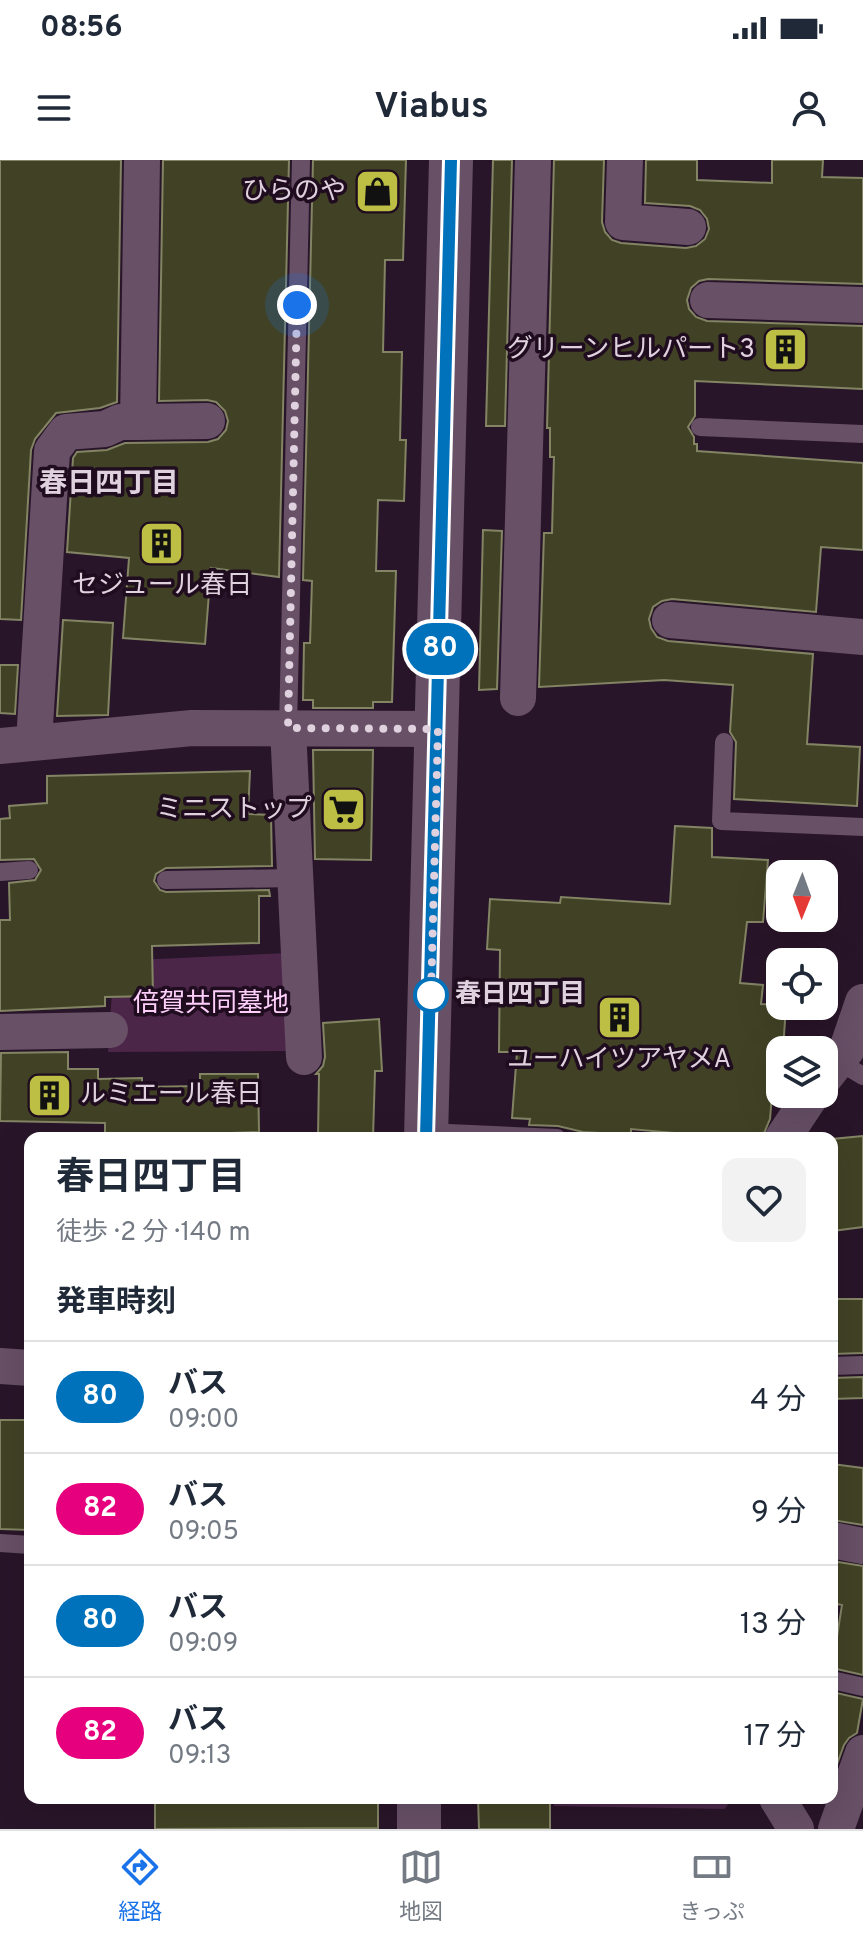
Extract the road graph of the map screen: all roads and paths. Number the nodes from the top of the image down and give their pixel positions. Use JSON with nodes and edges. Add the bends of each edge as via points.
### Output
{"nodes":[{"id":1,"x":142,"y":160,"type":"edge"},
{"id":2,"x":301,"y":160,"type":"edge"},
{"id":3,"x":451,"y":160,"type":"edge"},
{"id":4,"x":533,"y":160,"type":"edge"},
{"id":5,"x":625,"y":160,"type":"edge"},
{"id":6,"x":688,"y":227,"type":"dead end"},
{"id":7,"x":708,"y":300,"type":"dead end"},
{"id":8,"x":863,"y":305,"type":"edge"},
{"id":9,"x":207,"y":421,"type":"dead end"},
{"id":10,"x":138,"y":422,"type":"junction"},
{"id":11,"x":700,"y":427,"type":"dead end"},
{"id":12,"x":863,"y":434,"type":"edge"},
{"id":13,"x":670,"y":620,"type":"dead end"},
{"id":14,"x":863,"y":637,"type":"edge"},
{"id":15,"x":518,"y":698,"type":"dead end"},
{"id":16,"x":288,"y":728,"type":"junction"},
{"id":17,"x":438,"y":729,"type":"junction"},
{"id":18,"x":724,"y":742,"type":"dead end"},
{"id":19,"x":17,"y":744,"type":"edge"},
{"id":20,"x":863,"y":827,"type":"edge"},
{"id":21,"x":29,"y":870,"type":"dead end"},
{"id":22,"x":0,"y":872,"type":"edge"},
{"id":23,"x":295,"y":878,"type":"junction"},
{"id":24,"x":166,"y":880,"type":"dead end"},
{"id":25,"x":863,"y":1002,"type":"edge"},
{"id":26,"x":110,"y":1030,"type":"dead end"},
{"id":27,"x":0,"y":1032,"type":"edge"},
{"id":28,"x":304,"y":1057,"type":"dead end"},
{"id":29,"x":842,"y":1071,"type":"edge"},
{"id":30,"x":803,"y":1108,"type":"edge"},
{"id":31,"x":426,"y":1132,"type":"edge"},
{"id":32,"x":787,"y":1132,"type":"edge"},
{"id":33,"x":863,"y":1365,"type":"edge"},
{"id":34,"x":0,"y":1366,"type":"edge"},
{"id":35,"x":838,"y":1366,"type":"edge"},
{"id":36,"x":24,"y":1368,"type":"edge"},
{"id":37,"x":838,"y":1541,"type":"edge"},
{"id":38,"x":0,"y":1543,"type":"edge"},
{"id":39,"x":24,"y":1545,"type":"edge"},
{"id":40,"x":863,"y":1546,"type":"edge"},
{"id":41,"x":838,"y":1681,"type":"edge"},
{"id":42,"x":863,"y":1687,"type":"edge"},
{"id":43,"x":863,"y":1753,"type":"edge"},
{"id":44,"x":419,"y":1804,"type":"edge"},
{"id":45,"x":781,"y":1804,"type":"edge"},
{"id":46,"x":419,"y":1829,"type":"edge"},
{"id":47,"x":796,"y":1829,"type":"edge"},
{"id":48,"x":836,"y":1829,"type":"edge"}],
"edges":[{"from":1,"to":10,"type":"street"},
{"from":2,"to":16,"type":"lane"},
{"from":3,"to":17,"type":"street"},
{"from":4,"to":15,"type":"street"},
{"from":5,"to":6,"type":"street","via":[[623,222]]},
{"from":7,"to":8,"type":"street"},
{"from":9,"to":10,"type":"street"},
{"from":10,"to":19,"type":"street","via":[[66,432],[52,451]]},
{"from":11,"to":12,"type":"lane"},
{"from":13,"to":14,"type":"street"},
{"from":16,"to":17,"type":"street"},
{"from":16,"to":19,"type":"street","via":[[192,728]]},
{"from":16,"to":23,"type":"street"},
{"from":17,"to":31,"type":"street"},
{"from":18,"to":20,"type":"lane","via":[[721,821]]},
{"from":21,"to":22,"type":"lane"},
{"from":23,"to":24,"type":"lane"},
{"from":23,"to":28,"type":"street"},
{"from":25,"to":29,"type":"street"},
{"from":26,"to":27,"type":"street"},
{"from":30,"to":32,"type":"street"},
{"from":33,"to":35,"type":"lane"},
{"from":34,"to":36,"type":"street"},
{"from":37,"to":40,"type":"street"},
{"from":38,"to":39,"type":"lane"},
{"from":41,"to":42,"type":"lane"},
{"from":43,"to":48,"type":"street"},
{"from":44,"to":46,"type":"street"},
{"from":45,"to":47,"type":"street"}]}
